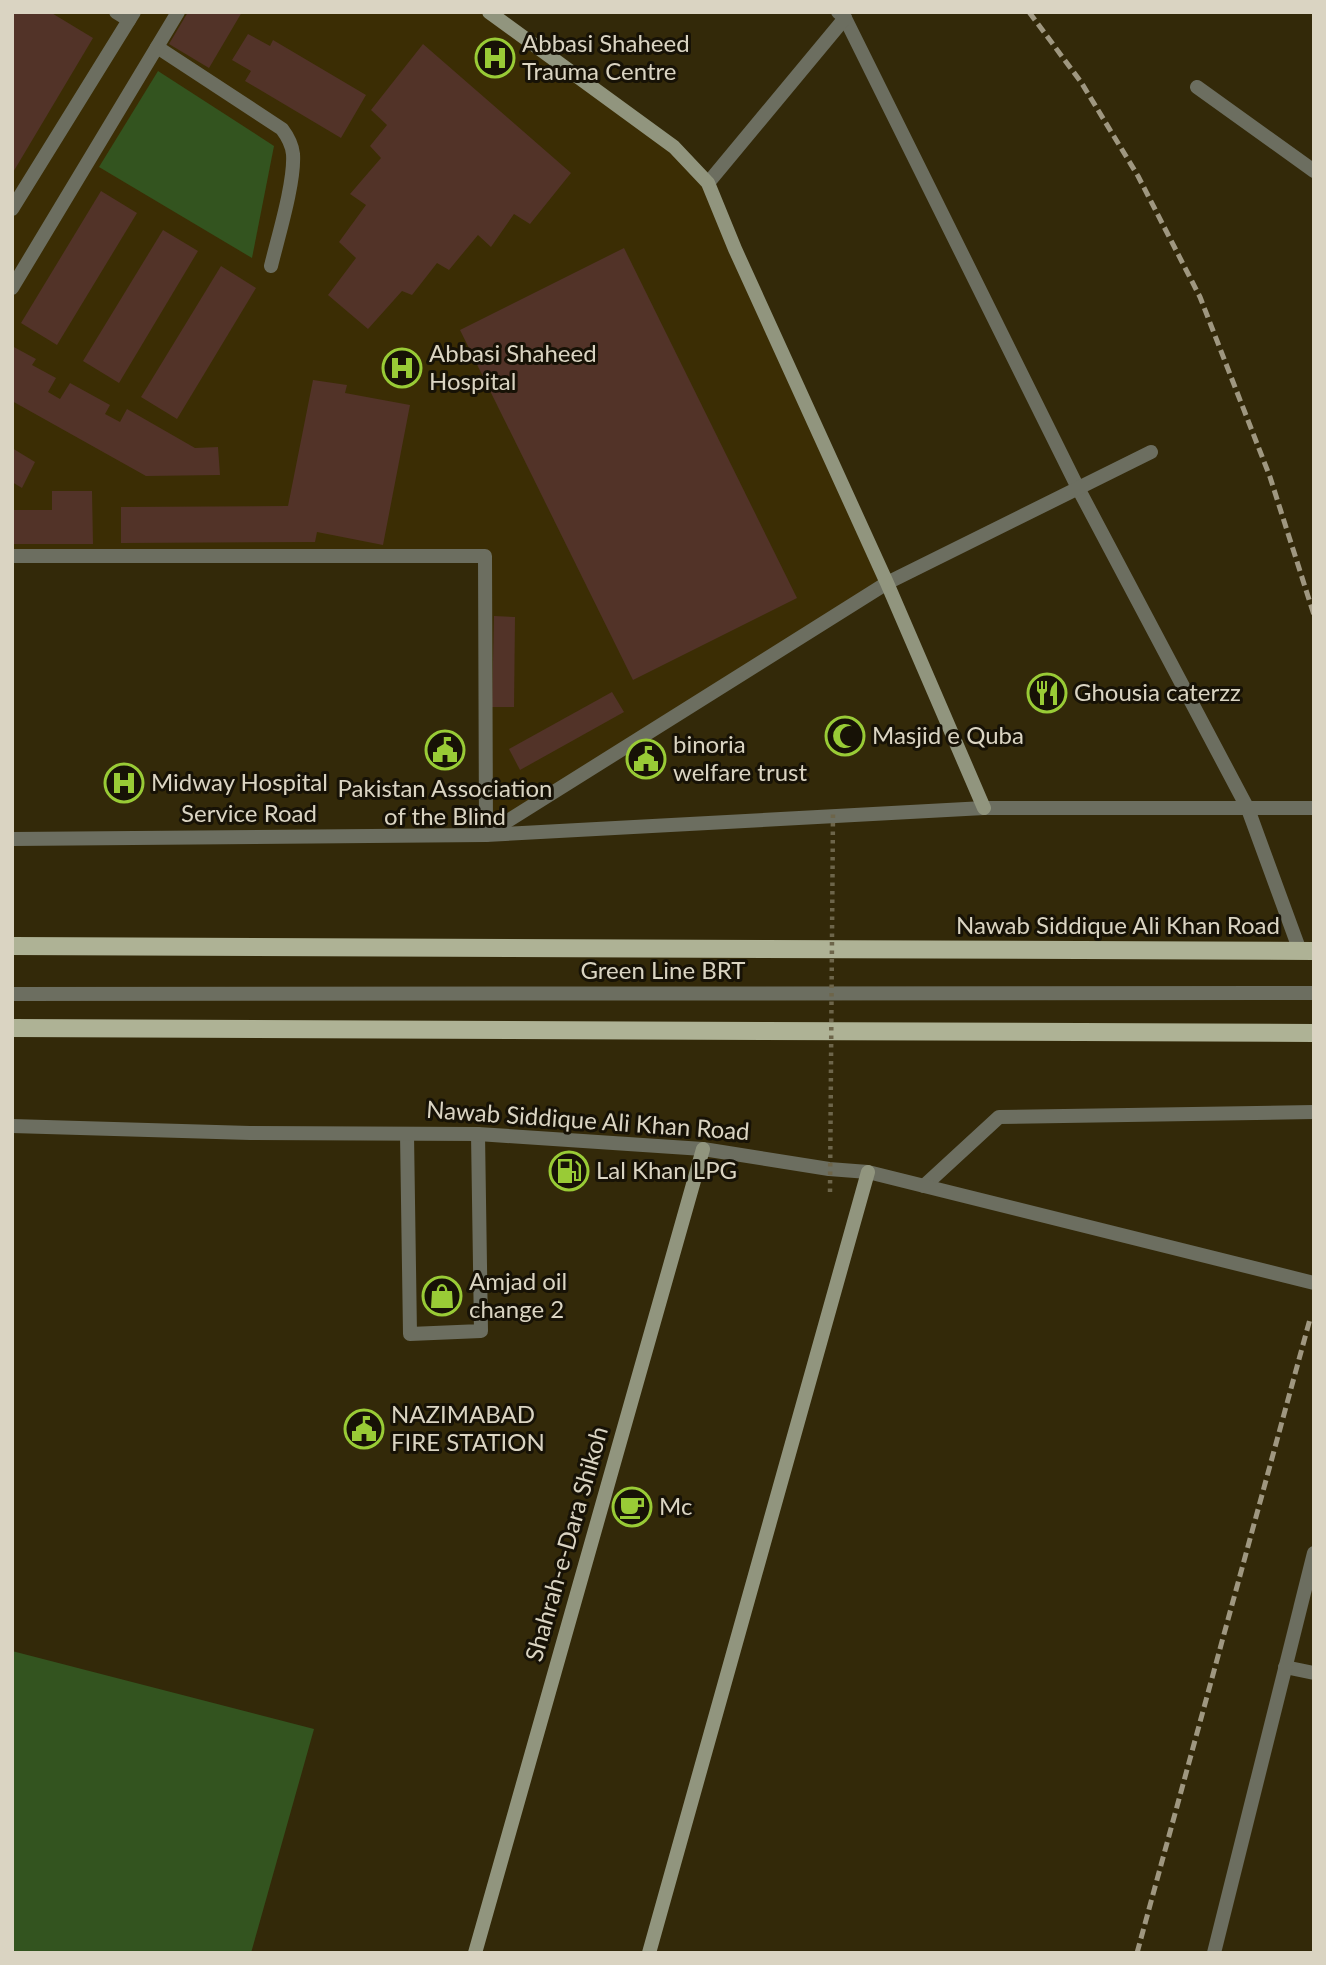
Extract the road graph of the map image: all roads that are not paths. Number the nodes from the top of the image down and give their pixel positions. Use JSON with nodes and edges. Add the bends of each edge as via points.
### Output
{"nodes":[{"id":1,"x":116,"y":12,"type":"edge"},
{"id":2,"x":178,"y":12,"type":"edge"},
{"id":3,"x":489,"y":12,"type":"edge"},
{"id":4,"x":842,"y":15,"type":"edge"},
{"id":5,"x":132,"y":16,"type":"edge"},
{"id":6,"x":157,"y":47,"type":"junction"},
{"id":7,"x":1197,"y":87,"type":"dead end"},
{"id":8,"x":1314,"y":171,"type":"edge"},
{"id":9,"x":708,"y":183,"type":"junction"},
{"id":10,"x":12,"y":209,"type":"edge"},
{"id":11,"x":271,"y":266,"type":"dead end"},
{"id":12,"x":12,"y":288,"type":"edge"},
{"id":13,"x":1151,"y":452,"type":"dead end"},
{"id":14,"x":1078,"y":488,"type":"junction"},
{"id":15,"x":12,"y":556,"type":"edge"},
{"id":16,"x":887,"y":583,"type":"junction"},
{"id":17,"x":984,"y":808,"type":"junction"},
{"id":18,"x":1314,"y":808,"type":"edge"},
{"id":19,"x":1248,"y":809,"type":"junction"},
{"id":20,"x":486,"y":835,"type":"junction"},
{"id":21,"x":12,"y":839,"type":"edge"},
{"id":22,"x":12,"y":946,"type":"edge"},
{"id":23,"x":1307,"y":951,"type":"edge"},
{"id":24,"x":1314,"y":993,"type":"edge"},
{"id":25,"x":12,"y":994,"type":"edge"},
{"id":26,"x":12,"y":1028,"type":"edge"},
{"id":27,"x":1314,"y":1032,"type":"edge"},
{"id":28,"x":1314,"y":1112,"type":"edge"},
{"id":29,"x":12,"y":1126,"type":"edge"},
{"id":30,"x":407,"y":1134,"type":"junction"},
{"id":31,"x":478,"y":1134,"type":"junction"},
{"id":32,"x":704,"y":1149,"type":"junction"},
{"id":33,"x":869,"y":1172,"type":"junction"},
{"id":34,"x":923,"y":1186,"type":"junction"},
{"id":35,"x":1314,"y":1283,"type":"edge"},
{"id":36,"x":1314,"y":1553,"type":"edge"},
{"id":37,"x":1285,"y":1667,"type":"junction"},
{"id":38,"x":1314,"y":1673,"type":"edge"},
{"id":39,"x":475,"y":1953,"type":"edge"},
{"id":40,"x":649,"y":1953,"type":"edge"},
{"id":41,"x":1214,"y":1953,"type":"edge"}],
"edges":[{"from":1,"to":5,"type":"street"},
{"from":2,"to":6,"type":"street"},
{"from":3,"to":9,"type":"street","via":[[674,147]]},
{"from":4,"to":9,"type":"street"},
{"from":4,"to":14,"type":"street"},
{"from":5,"to":10,"type":"street"},
{"from":6,"to":11,"type":"street","via":[[282,129],[290,141],[291,174]]},
{"from":6,"to":12,"type":"street"},
{"from":7,"to":8,"type":"street"},
{"from":9,"to":16,"type":"street"},
{"from":13,"to":14,"type":"street"},
{"from":14,"to":16,"type":"street"},
{"from":14,"to":19,"type":"street"},
{"from":15,"to":20,"type":"street","via":[[485,556]]},
{"from":16,"to":17,"type":"street"},
{"from":16,"to":20,"type":"street"},
{"from":17,"to":19,"type":"street","name":"Service Road"},
{"from":17,"to":20,"type":"street","name":"Service Road"},
{"from":18,"to":19,"type":"street","name":"Service Road"},
{"from":19,"to":23,"type":"street"},
{"from":20,"to":21,"type":"street","name":"Service Road"},
{"from":22,"to":23,"type":"main road","name":"Nawab Siddique Ali Khan Road"},
{"from":24,"to":25,"type":"street","name":"Green Line BRT"},
{"from":26,"to":27,"type":"main road"},
{"from":28,"to":34,"type":"street","via":[[999,1117]]},
{"from":29,"to":30,"type":"street","name":"Nawab Siddique Ali Khan Road"},
{"from":30,"to":31,"type":"street","name":"Nawab Siddique Ali Khan Road"},
{"from":30,"to":31,"type":"street","via":[[410,1334],[481,1331]]},
{"from":31,"to":32,"type":"street","name":"Nawab Siddique Ali Khan Road"},
{"from":32,"to":33,"type":"street","name":"Nawab Siddique Ali Khan Road"},
{"from":32,"to":39,"type":"street","name":"Shahrah-e-Dara Shikoh"},
{"from":33,"to":34,"type":"street","name":"Nawab Siddique Ali Khan Road"},
{"from":33,"to":40,"type":"street"},
{"from":34,"to":35,"type":"street","name":"Nawab Siddique Ali Khan Road"},
{"from":36,"to":37,"type":"street"},
{"from":37,"to":38,"type":"street"},
{"from":37,"to":41,"type":"street"}]}
